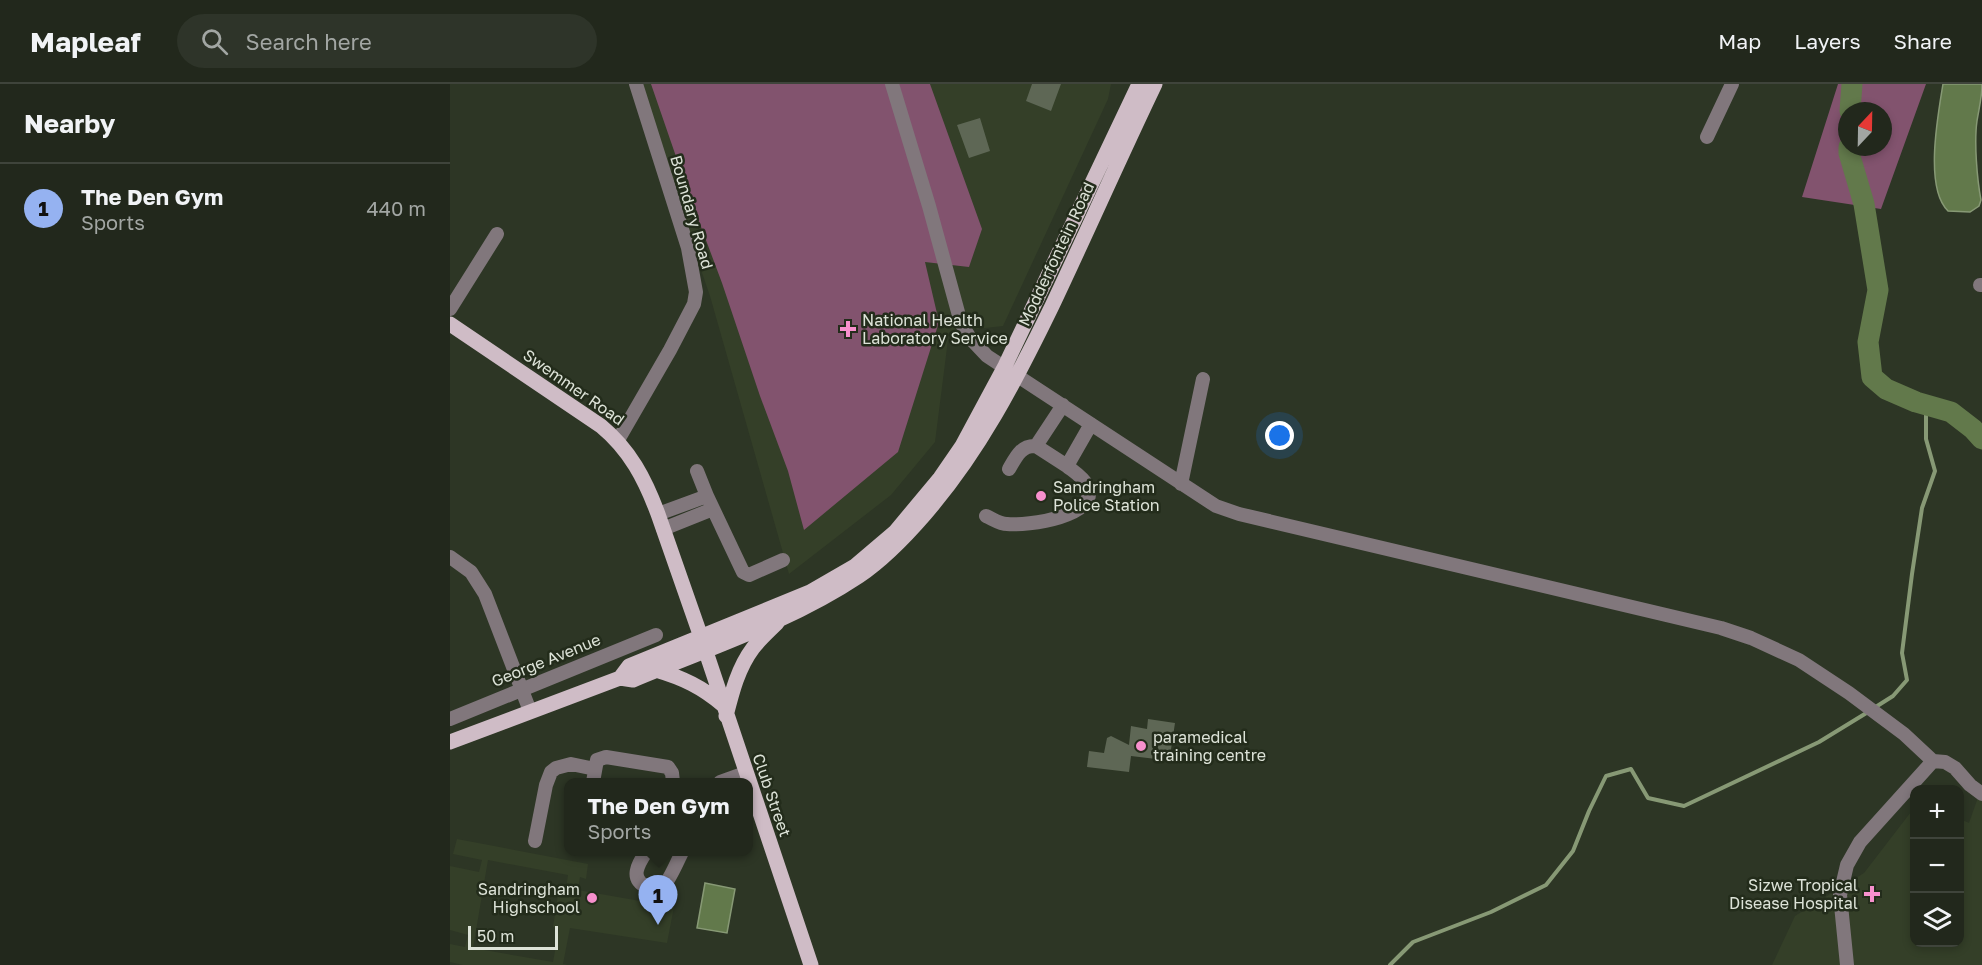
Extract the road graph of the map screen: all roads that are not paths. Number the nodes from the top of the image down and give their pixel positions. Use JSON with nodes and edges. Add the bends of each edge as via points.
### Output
{"nodes":[{"id":1,"x":636,"y":84,"type":"edge"},
{"id":2,"x":892,"y":84,"type":"edge"},
{"id":3,"x":1139,"y":84,"type":"edge"},
{"id":4,"x":1155,"y":84,"type":"edge"},
{"id":5,"x":1732,"y":84,"type":"edge"},
{"id":6,"x":1707,"y":137,"type":"dead end"},
{"id":7,"x":497,"y":234,"type":"dead end"},
{"id":8,"x":450,"y":309,"type":"edge"},
{"id":9,"x":450,"y":324,"type":"edge"},
{"id":10,"x":1005,"y":366,"type":"junction"},
{"id":11,"x":1019,"y":375,"type":"junction"},
{"id":12,"x":1203,"y":379,"type":"dead end"},
{"id":13,"x":1063,"y":405,"type":"junction"},
{"id":14,"x":1091,"y":424,"type":"junction"},
{"id":15,"x":618,"y":440,"type":"junction"},
{"id":16,"x":1036,"y":446,"type":"junction"},
{"id":17,"x":1067,"y":466,"type":"junction"},
{"id":18,"x":1008,"y":469,"type":"dead end"},
{"id":19,"x":698,"y":471,"type":"dead end"},
{"id":20,"x":1181,"y":484,"type":"junction"},
{"id":21,"x":710,"y":502,"type":"junction"},
{"id":22,"x":658,"y":514,"type":"junction"},
{"id":23,"x":986,"y":516,"type":"dead end"},
{"id":24,"x":663,"y":529,"type":"junction"},
{"id":25,"x":450,"y":557,"type":"edge"},
{"id":26,"x":783,"y":560,"type":"dead end"},
{"id":27,"x":783,"y":618,"type":"junction"},
{"id":28,"x":656,"y":635,"type":"dead end"},
{"id":29,"x":703,"y":644,"type":"junction"},
{"id":30,"x":656,"y":670,"type":"junction"},
{"id":31,"x":620,"y":678,"type":"junction"},
{"id":32,"x":522,"y":690,"type":"junction"},
{"id":33,"x":724,"y":710,"type":"junction"},
{"id":34,"x":530,"y":711,"type":"junction"},
{"id":35,"x":450,"y":719,"type":"edge"},
{"id":36,"x":450,"y":742,"type":"edge"},
{"id":37,"x":1933,"y":761,"type":"junction"},
{"id":38,"x":746,"y":773,"type":"junction"},
{"id":39,"x":594,"y":776,"type":"edge"},
{"id":40,"x":672,"y":778,"type":"edge"},
{"id":41,"x":733,"y":778,"type":"edge"},
{"id":42,"x":748,"y":778,"type":"edge"},
{"id":43,"x":753,"y":794,"type":"edge"},
{"id":44,"x":1982,"y":794,"type":"edge"},
{"id":45,"x":535,"y":841,"type":"dead end"},
{"id":46,"x":644,"y":856,"type":"edge"},
{"id":47,"x":680,"y":856,"type":"edge"},
{"id":48,"x":811,"y":965,"type":"edge"},
{"id":49,"x":1847,"y":965,"type":"edge"}],
"edges":[{"from":1,"to":15,"type":"street","name":"Boundary Road","via":[[688,248],[696,292],[694,304],[670,350]]},
{"from":2,"to":10,"type":"street","via":[[961,323],[987,356]]},
{"from":3,"to":10,"type":"main road","name":"Modderfontein Road"},
{"from":4,"to":11,"type":"main road","name":"Modderfontein Road"},
{"from":5,"to":6,"type":"street"},
{"from":7,"to":8,"type":"street"},
{"from":9,"to":15,"type":"main road","name":"Swemmer Road"},
{"from":10,"to":11,"type":"street"},
{"from":10,"to":29,"type":"main road","name":"Modderfontein Road","via":[[962,446],[895,532],[855,566]]},
{"from":11,"to":13,"type":"street"},
{"from":11,"to":27,"type":"main road","name":"Modderfontein Road","via":[[949,487],[904,538],[861,575]]},
{"from":12,"to":20,"type":"street"},
{"from":13,"to":14,"type":"street"},
{"from":13,"to":16,"type":"street"},
{"from":14,"to":17,"type":"street"},
{"from":14,"to":20,"type":"street"},
{"from":15,"to":22,"type":"main road","name":"Swemmer Road","via":[[637,468]]},
{"from":16,"to":17,"type":"street"},
{"from":16,"to":18,"type":"street","via":[[1023,448]]},
{"from":17,"to":23,"type":"street","via":[[1088,488],[1087,499],[1076,511],[1055,519],[1013,524]]},
{"from":19,"to":21,"type":"street"},
{"from":20,"to":37,"type":"street","via":[[1216,506],[1239,514],[1751,638],[1791,655],[1849,693]]},
{"from":21,"to":22,"type":"street"},
{"from":21,"to":24,"type":"street"},
{"from":21,"to":26,"type":"street","via":[[743,572],[749,574]]},
{"from":22,"to":24,"type":"main road","name":"Swemmer Road"},
{"from":24,"to":29,"type":"main road","name":"Swemmer Road"},
{"from":25,"to":32,"type":"street","via":[[478,580]]},
{"from":27,"to":29,"type":"main road","name":"Modderfontein Road"},
{"from":27,"to":33,"type":"main road","via":[[746,659]]},
{"from":28,"to":32,"type":"street","name":"George Avenue"},
{"from":29,"to":30,"type":"main road"},
{"from":29,"to":31,"type":"main road","via":[[629,666]]},
{"from":29,"to":33,"type":"main road","name":"Club Street"},
{"from":30,"to":31,"type":"main road","via":[[633,680]]},
{"from":30,"to":33,"type":"main road","via":[[700,687]]},
{"from":31,"to":34,"type":"main road"},
{"from":32,"to":34,"type":"street"},
{"from":32,"to":35,"type":"street","name":"George Avenue"},
{"from":33,"to":38,"type":"main road","name":"Club Street"},
{"from":34,"to":36,"type":"main road"},
{"from":37,"to":44,"type":"street","via":[[1955,768]]},
{"from":37,"to":49,"type":"street","via":[[1860,842],[1847,865],[1840,895]]},
{"from":38,"to":41,"type":"street"},
{"from":38,"to":42,"type":"main road","name":"Club Street"},
{"from":39,"to":40,"type":"street","via":[[597,760],[606,757],[656,764],[671,770]]},
{"from":39,"to":45,"type":"street","via":[[571,764],[551,772]]},
{"from":43,"to":48,"type":"main road","name":"Club Street"},
{"from":46,"to":47,"type":"street","via":[[638,868],[639,883],[658,890],[667,882]]}]}
